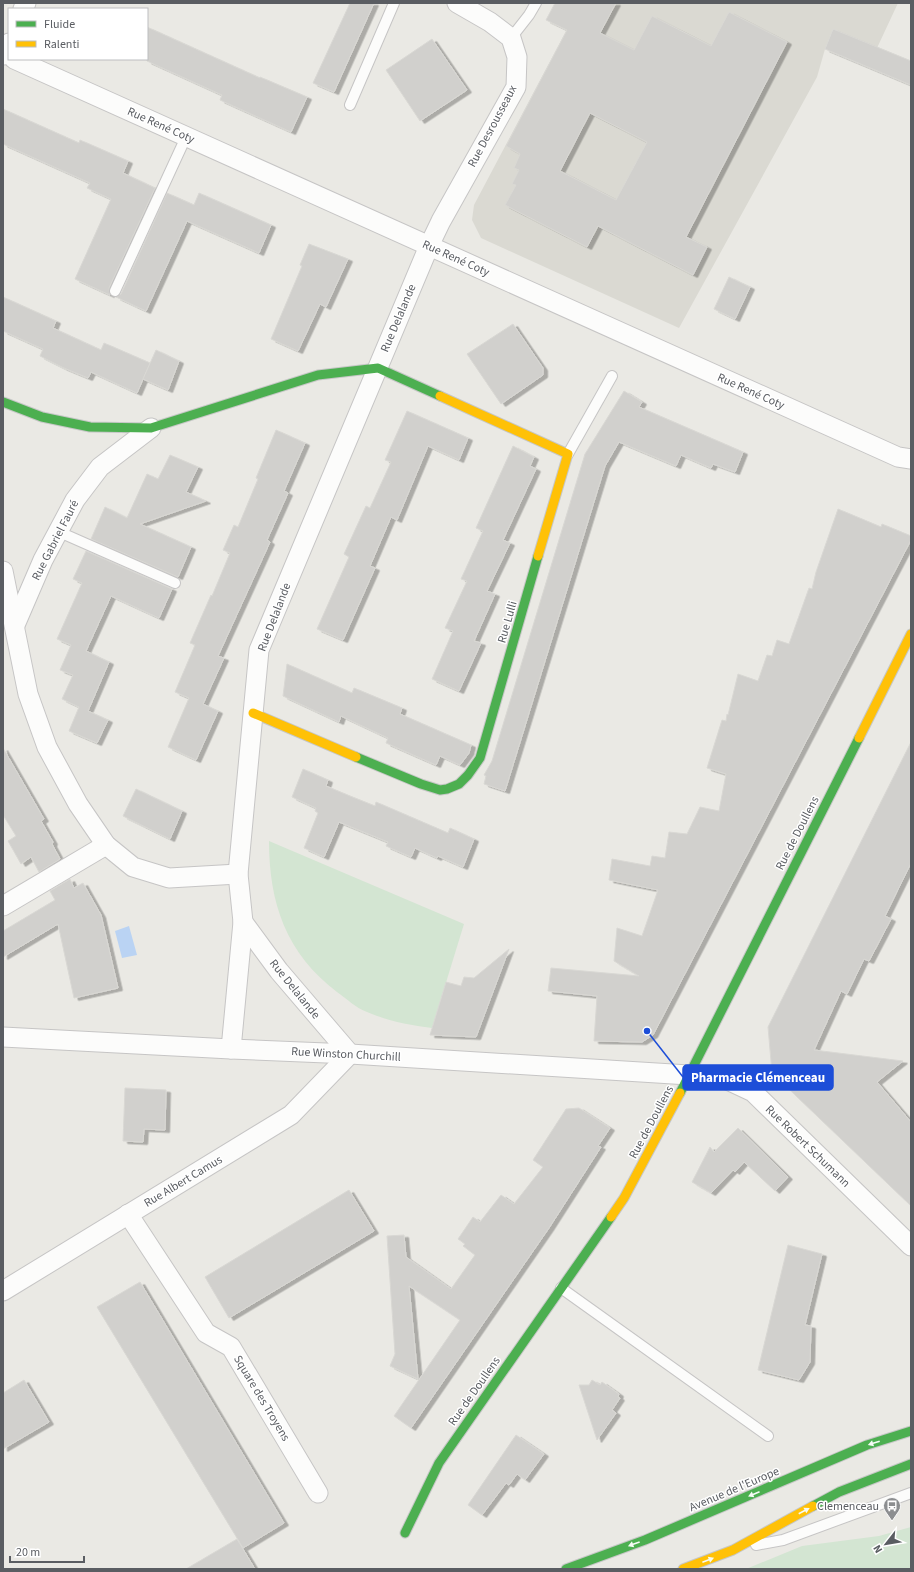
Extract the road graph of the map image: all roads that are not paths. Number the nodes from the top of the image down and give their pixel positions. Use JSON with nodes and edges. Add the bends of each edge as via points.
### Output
{"nodes":[{"id":1,"x":394,"y":3,"type":"edge"},
{"id":2,"x":457,"y":3,"type":"edge"},
{"id":3,"x":536,"y":3,"type":"edge"},
{"id":4,"x":510,"y":38,"type":"junction"},
{"id":5,"x":21,"y":60,"type":"edge"},
{"id":6,"x":350,"y":105,"type":"dead end"},
{"id":7,"x":186,"y":137,"type":"junction"},
{"id":8,"x":429,"y":246,"type":"junction"},
{"id":9,"x":115,"y":291,"type":"dead end"},
{"id":10,"x":378,"y":368,"type":"junction"},
{"id":11,"x":612,"y":376,"type":"dead end"},
{"id":12,"x":3,"y":402,"type":"edge"},
{"id":13,"x":151,"y":428,"type":"junction"},
{"id":14,"x":568,"y":454,"type":"junction"},
{"id":15,"x":907,"y":462,"type":"edge"},
{"id":16,"x":57,"y":531,"type":"junction"},
{"id":17,"x":3,"y":571,"type":"edge"},
{"id":18,"x":175,"y":583,"type":"dead end"},
{"id":19,"x":15,"y":625,"type":"junction"},
{"id":20,"x":911,"y":634,"type":"edge"},
{"id":21,"x":253,"y":713,"type":"junction"},
{"id":22,"x":106,"y":845,"type":"junction"},
{"id":23,"x":238,"y":874,"type":"junction"},
{"id":24,"x":3,"y":906,"type":"edge"},
{"id":25,"x":243,"y":922,"type":"junction"},
{"id":26,"x":3,"y":1037,"type":"edge"},
{"id":27,"x":231,"y":1049,"type":"junction"},
{"id":28,"x":350,"y":1054,"type":"junction"},
{"id":29,"x":690,"y":1075,"type":"junction"},
{"id":30,"x":128,"y":1214,"type":"junction"},
{"id":31,"x":911,"y":1246,"type":"edge"},
{"id":32,"x":560,"y":1288,"type":"junction"},
{"id":33,"x":3,"y":1291,"type":"edge"},
{"id":34,"x":911,"y":1431,"type":"edge"},
{"id":35,"x":768,"y":1436,"type":"dead end"},
{"id":36,"x":911,"y":1464,"type":"edge"},
{"id":37,"x":318,"y":1493,"type":"dead end"},
{"id":38,"x":911,"y":1493,"type":"edge"},
{"id":39,"x":405,"y":1533,"type":"dead end"},
{"id":40,"x":733,"y":1550,"type":"junction"},
{"id":41,"x":566,"y":1569,"type":"edge"},
{"id":42,"x":683,"y":1569,"type":"edge"}],
"edges":[{"from":1,"to":6,"type":"lane"},
{"from":2,"to":4,"type":"street","via":[[490,22]]},
{"from":3,"to":4,"type":"lane"},
{"from":4,"to":8,"type":"street","name":"Rue Desrousseaux","via":[[517,56],[516,87]]},
{"from":5,"to":7,"type":"street","name":"Rue René Coty"},
{"from":7,"to":8,"type":"street","name":"Rue René Coty"},
{"from":7,"to":9,"type":"lane"},
{"from":8,"to":10,"type":"street","name":"Rue Delalande"},
{"from":8,"to":15,"type":"street","name":"Rue René Coty"},
{"from":10,"to":13,"type":"street","name":"Rue Gabriel Fauré","via":[[318,375]]},
{"from":10,"to":14,"type":"street"},
{"from":10,"to":21,"type":"street","name":"Rue Delalande","via":[[259,650]]},
{"from":11,"to":14,"type":"lane"},
{"from":12,"to":13,"type":"street","name":"Rue Gabriel Fauré","via":[[42,417],[90,427]]},
{"from":13,"to":16,"type":"street","name":"Rue Gabriel Fauré","via":[[100,467],[75,500]]},
{"from":14,"to":21,"type":"street","name":"Rue Lulli","via":[[480,758],[466,778],[453,788],[439,790]]},
{"from":16,"to":18,"type":"lane"},
{"from":16,"to":19,"type":"street","name":"Rue Gabriel Fauré"},
{"from":17,"to":19,"type":"street"},
{"from":19,"to":22,"type":"street","via":[[28,694],[46,747],[78,804]]},
{"from":20,"to":29,"type":"street","name":"Rue de Doullens"},
{"from":21,"to":23,"type":"street","name":"Rue Delalande"},
{"from":22,"to":23,"type":"street","via":[[133,867],[169,878]]},
{"from":22,"to":24,"type":"street"},
{"from":23,"to":25,"type":"street","name":"Rue Delalande"},
{"from":25,"to":27,"type":"street","name":"Rue Delalande"},
{"from":25,"to":28,"type":"street","name":"Rue Delalande","via":[[278,972]]},
{"from":26,"to":27,"type":"street","name":"Rue Winston Churchill"},
{"from":27,"to":28,"type":"street","name":"Rue Winston Churchill"},
{"from":28,"to":29,"type":"street","name":"Rue Winston Churchill"},
{"from":28,"to":30,"type":"street","name":"Rue Albert Camus","via":[[291,1115]]},
{"from":29,"to":31,"type":"street","name":"Rue Robert Schumann","via":[[721,1078],[753,1092]]},
{"from":29,"to":32,"type":"street","name":"Rue de Doullens","via":[[624,1198]]},
{"from":30,"to":33,"type":"street","name":"Rue Albert Camus"},
{"from":30,"to":37,"type":"street","name":"Square des Troyens","via":[[206,1333],[231,1347]]},
{"from":32,"to":35,"type":"lane"},
{"from":32,"to":39,"type":"street","name":"Rue de Doullens","via":[[438,1463]]},
{"from":34,"to":41,"type":"street","name":"Avenue de l'Europe","one_way":true,"via":[[867,1446],[645,1540]]},
{"from":40,"to":36,"type":"street","one_way":true,"via":[[839,1492]]},
{"from":38,"to":40,"type":"lane","via":[[783,1540]]},
{"from":42,"to":40,"type":"street","one_way":true}]}
